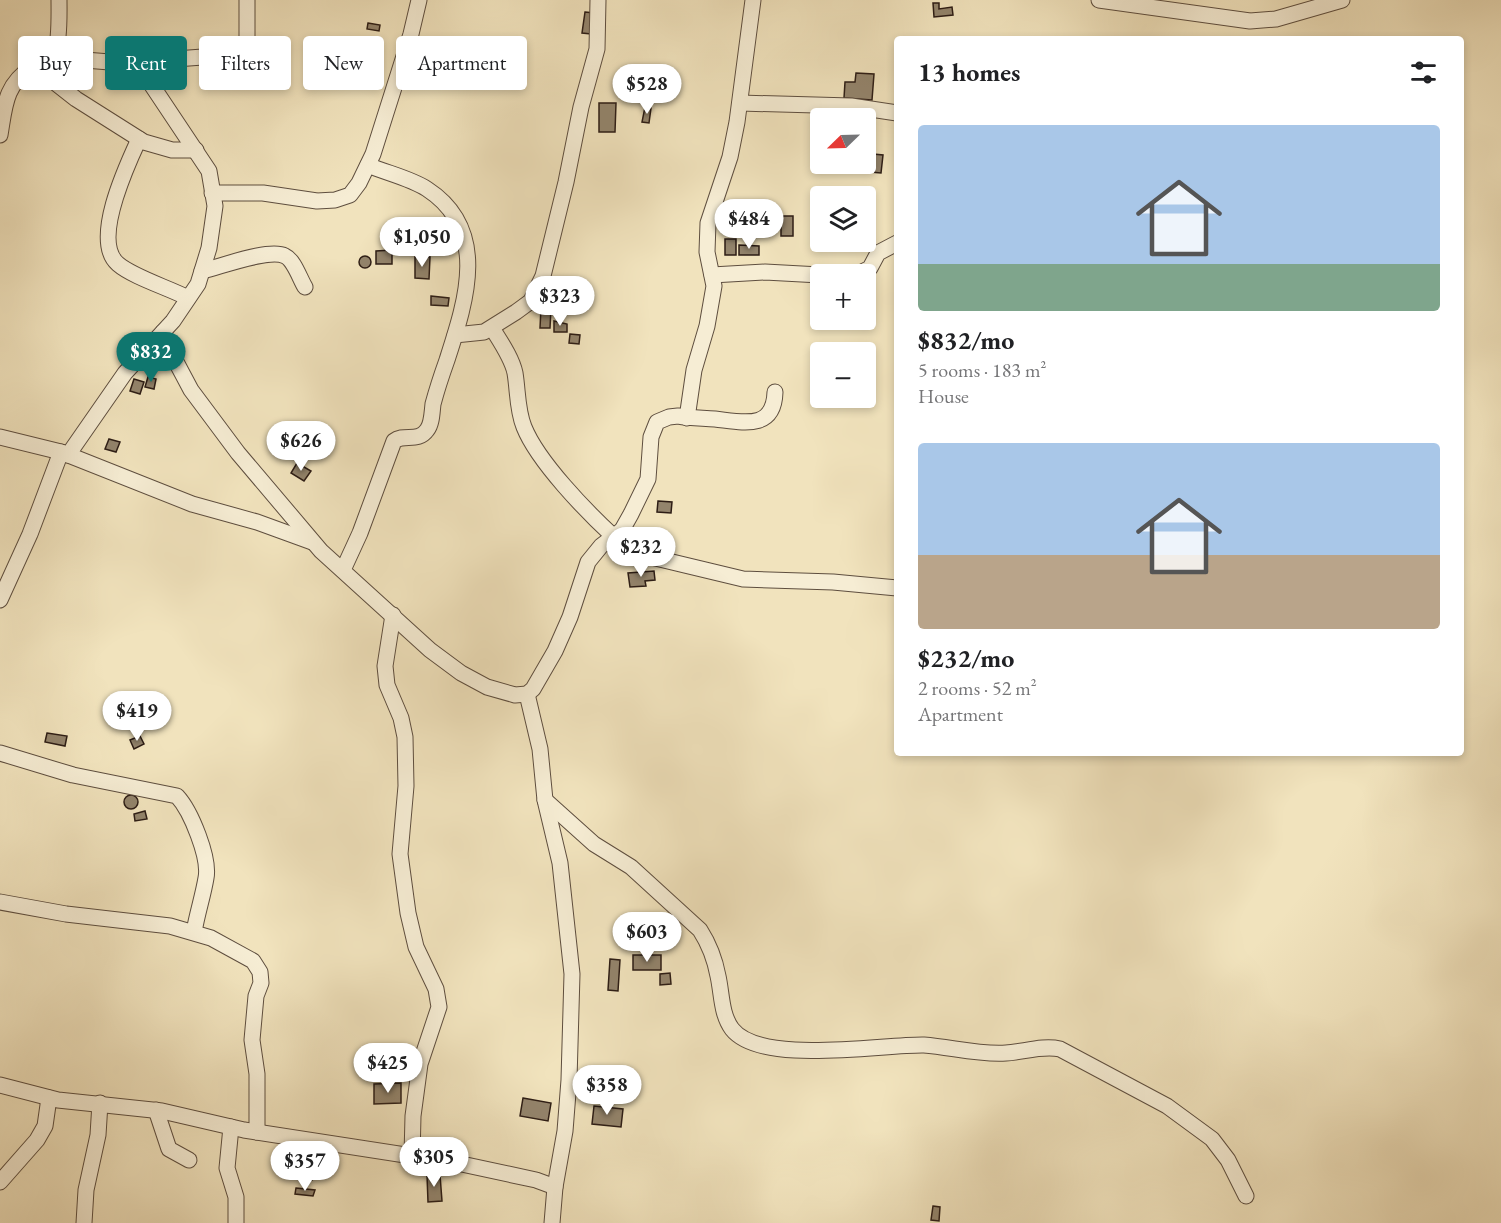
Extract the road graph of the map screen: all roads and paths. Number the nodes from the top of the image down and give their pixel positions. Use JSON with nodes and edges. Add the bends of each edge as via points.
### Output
{"nodes":[{"id":1,"x":59,"y":0,"type":"edge"},
{"id":2,"x":247,"y":0,"type":"edge"},
{"id":3,"x":419,"y":0,"type":"edge"},
{"id":4,"x":598,"y":0,"type":"edge"},
{"id":5,"x":753,"y":0,"type":"edge"},
{"id":6,"x":1099,"y":0,"type":"edge"},
{"id":7,"x":1342,"y":0,"type":"edge"},
{"id":8,"x":57,"y":36,"type":"edge"},
{"id":9,"x":187,"y":59,"type":"edge"},
{"id":10,"x":5,"y":84,"type":"edge"},
{"id":11,"x":65,"y":90,"type":"edge"},
{"id":12,"x":156,"y":90,"type":"edge"},
{"id":13,"x":740,"y":103,"type":"junction"},
{"id":14,"x":894,"y":113,"type":"edge"},
{"id":15,"x":0,"y":135,"type":"edge"},
{"id":16,"x":139,"y":139,"type":"junction"},
{"id":17,"x":196,"y":150,"type":"junction"},
{"id":18,"x":368,"y":165,"type":"junction"},
{"id":19,"x":212,"y":193,"type":"junction"},
{"id":20,"x":894,"y":245,"type":"edge"},
{"id":21,"x":872,"y":264,"type":"edge"},
{"id":22,"x":202,"y":271,"type":"junction"},
{"id":23,"x":810,"y":274,"type":"edge"},
{"id":24,"x":712,"y":275,"type":"junction"},
{"id":25,"x":305,"y":287,"type":"dead end"},
{"id":26,"x":188,"y":298,"type":"junction"},
{"id":27,"x":492,"y":328,"type":"junction"},
{"id":28,"x":163,"y":332,"type":"junction"},
{"id":29,"x":455,"y":335,"type":"junction"},
{"id":30,"x":775,"y":392,"type":"dead end"},
{"id":31,"x":687,"y":418,"type":"junction"},
{"id":32,"x":0,"y":437,"type":"edge"},
{"id":33,"x":64,"y":454,"type":"junction"},
{"id":34,"x":618,"y":534,"type":"junction"},
{"id":35,"x":315,"y":543,"type":"junction"},
{"id":36,"x":343,"y":570,"type":"junction"},
{"id":37,"x":894,"y":588,"type":"edge"},
{"id":38,"x":0,"y":600,"type":"edge"},
{"id":39,"x":393,"y":615,"type":"junction"},
{"id":40,"x":527,"y":694,"type":"junction"},
{"id":41,"x":0,"y":753,"type":"edge"},
{"id":42,"x":545,"y":800,"type":"junction"},
{"id":43,"x":0,"y":902,"type":"edge"},
{"id":44,"x":194,"y":933,"type":"junction"},
{"id":45,"x":0,"y":1085,"type":"edge"},
{"id":46,"x":49,"y":1098,"type":"junction"},
{"id":47,"x":100,"y":1103,"type":"junction"},
{"id":48,"x":156,"y":1110,"type":"junction"},
{"id":49,"x":231,"y":1127,"type":"junction"},
{"id":50,"x":257,"y":1132,"type":"junction"},
{"id":51,"x":412,"y":1156,"type":"junction"},
{"id":52,"x":189,"y":1160,"type":"dead end"},
{"id":53,"x":0,"y":1182,"type":"edge"},
{"id":54,"x":555,"y":1187,"type":"junction"},
{"id":55,"x":1246,"y":1196,"type":"dead end"},
{"id":56,"x":84,"y":1223,"type":"edge"},
{"id":57,"x":236,"y":1223,"type":"edge"},
{"id":58,"x":552,"y":1223,"type":"edge"}],
"edges":[{"from":1,"to":8,"type":"street"},
{"from":2,"to":9,"type":"street","via":[[247,44],[243,56]]},
{"from":3,"to":18,"type":"street"},
{"from":4,"to":27,"type":"street","via":[[597,49],[543,276],[531,301]]},
{"from":5,"to":13,"type":"street"},
{"from":6,"to":7,"type":"street","via":[[1250,21],[1276,19]]},
{"from":10,"to":15,"type":"street"},
{"from":11,"to":16,"type":"street"},
{"from":12,"to":17,"type":"street"},
{"from":13,"to":14,"type":"street","via":[[851,106]]},
{"from":13,"to":24,"type":"street","via":[[730,157],[708,223],[706,252]]},
{"from":16,"to":17,"type":"street","via":[[172,150]]},
{"from":16,"to":26,"type":"street","via":[[125,169],[107,233],[111,254],[130,271]]},
{"from":17,"to":19,"type":"street","via":[[208,171]]},
{"from":18,"to":19,"type":"street","via":[[350,195],[335,201],[263,193]]},
{"from":18,"to":29,"type":"street","via":[[425,188],[456,216],[466,243],[468,277]]},
{"from":19,"to":22,"type":"street","via":[[210,248]]},
{"from":20,"to":21,"type":"street","via":[[878,253]]},
{"from":22,"to":25,"type":"street","via":[[277,254],[290,260]]},
{"from":22,"to":26,"type":"street"},
{"from":23,"to":24,"type":"street"},
{"from":24,"to":31,"type":"street","via":[[712,302],[694,370]]},
{"from":26,"to":28,"type":"street"},
{"from":27,"to":29,"type":"street"},
{"from":27,"to":34,"type":"street","via":[[514,372],[524,428],[573,495]]},
{"from":28,"to":33,"type":"street","via":[[125,373]]},
{"from":28,"to":35,"type":"street","via":[[191,390],[238,453]]},
{"from":29,"to":36,"type":"street","via":[[429,426],[421,436],[394,441]]},
{"from":30,"to":31,"type":"street","via":[[770,412],[754,423]]},
{"from":31,"to":34,"type":"street","via":[[669,417],[655,425],[648,480]]},
{"from":32,"to":33,"type":"street"},
{"from":33,"to":35,"type":"street","via":[[192,504]]},
{"from":33,"to":38,"type":"street"},
{"from":34,"to":37,"type":"street","via":[[644,555],[743,579]]},
{"from":34,"to":40,"type":"street","via":[[588,562],[555,651]]},
{"from":35,"to":36,"type":"street"},
{"from":36,"to":39,"type":"street"},
{"from":39,"to":40,"type":"street","via":[[461,674],[487,687],[514,695]]},
{"from":39,"to":51,"type":"street","via":[[385,666],[387,685],[405,737],[406,786],[400,854],[416,947],[436,989],[438,1007],[420,1064]]},
{"from":40,"to":42,"type":"street","via":[[540,749]]},
{"from":41,"to":44,"type":"street","via":[[73,775],[177,796],[184,803],[199,840],[207,876]]},
{"from":42,"to":54,"type":"street","via":[[560,863],[572,974],[565,1131]]},
{"from":42,"to":55,"type":"street","via":[[594,844],[631,867],[700,930],[708,942],[718,976],[723,1010],[732,1029],[743,1038],[774,1047],[820,1051],[923,1045],[1003,1053],[1060,1049],[1167,1106],[1203,1132],[1228,1160]]},
{"from":43,"to":44,"type":"street","via":[[170,926]]},
{"from":44,"to":50,"type":"street","via":[[233,948],[253,961],[260,972],[252,1040],[257,1074]]},
{"from":45,"to":46,"type":"street"},
{"from":46,"to":47,"type":"street"},
{"from":46,"to":53,"type":"street","via":[[45,1126],[37,1140]]},
{"from":47,"to":48,"type":"street"},
{"from":47,"to":56,"type":"street"},
{"from":48,"to":49,"type":"street"},
{"from":48,"to":52,"type":"street","via":[[170,1149]]},
{"from":49,"to":50,"type":"street"},
{"from":49,"to":57,"type":"street","via":[[228,1168],[236,1197]]},
{"from":50,"to":51,"type":"street"},
{"from":51,"to":54,"type":"street"},
{"from":54,"to":58,"type":"street"}]}
